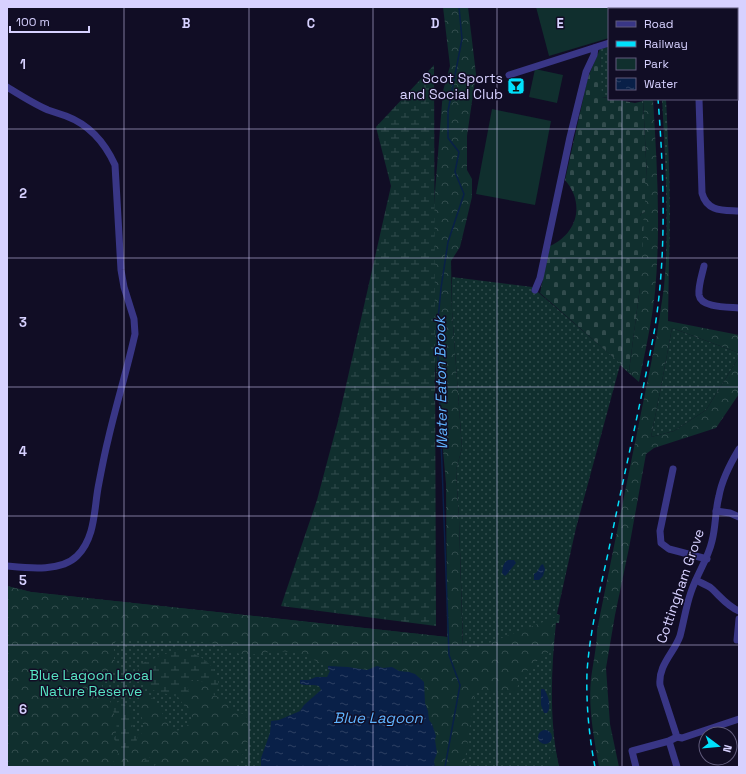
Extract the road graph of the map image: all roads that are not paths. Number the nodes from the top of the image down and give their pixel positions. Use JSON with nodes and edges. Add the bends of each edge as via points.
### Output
{"nodes":[{"id":1,"x":608,"y":43,"type":"edge"},
{"id":2,"x":594,"y":48,"type":"junction"},
{"id":3,"x":508,"y":75,"type":"dead end"},
{"id":4,"x":7,"y":87,"type":"edge"},
{"id":5,"x":699,"y":100,"type":"edge"},
{"id":6,"x":739,"y":211,"type":"edge"},
{"id":7,"x":704,"y":266,"type":"dead end"},
{"id":8,"x":535,"y":290,"type":"dead end"},
{"id":9,"x":739,"y":308,"type":"edge"},
{"id":10,"x":739,"y":449,"type":"edge"},
{"id":11,"x":673,"y":469,"type":"dead end"},
{"id":12,"x":716,"y":511,"type":"junction"},
{"id":13,"x":739,"y":517,"type":"edge"},
{"id":14,"x":706,"y":559,"type":"junction"},
{"id":15,"x":7,"y":566,"type":"edge"},
{"id":16,"x":696,"y":580,"type":"junction"},
{"id":17,"x":739,"y":611,"type":"edge"},
{"id":18,"x":739,"y":619,"type":"edge"},
{"id":19,"x":737,"y":640,"type":"dead end"},
{"id":20,"x":739,"y":719,"type":"edge"},
{"id":21,"x":677,"y":738,"type":"junction"},
{"id":22,"x":669,"y":741,"type":"junction"},
{"id":23,"x":636,"y":767,"type":"edge"},
{"id":24,"x":677,"y":767,"type":"edge"}],
"edges":[{"from":1,"to":2,"type":"street"},
{"from":2,"to":3,"type":"street"},
{"from":2,"to":8,"type":"street","via":[[594,55],[582,86],[540,278]]},
{"from":4,"to":15,"type":"street","via":[[37,105],[82,124],[98,137],[109,151],[115,165],[123,281],[134,320],[135,334],[108,439],[96,510],[84,548],[72,560],[54,567]]},
{"from":5,"to":6,"type":"street","via":[[704,199],[713,208]]},
{"from":7,"to":9,"type":"street","via":[[699,292],[702,300],[709,304]]},
{"from":10,"to":12,"type":"street","name":"Cottingham Grove","via":[[726,472]]},
{"from":11,"to":14,"type":"street","via":[[660,531],[661,542],[669,548]]},
{"from":12,"to":13,"type":"street"},
{"from":12,"to":14,"type":"street","name":"Cottingham Grove","via":[[713,538]]},
{"from":14,"to":16,"type":"street","name":"Cottingham Grove"},
{"from":16,"to":17,"type":"street","via":[[710,587],[732,608]]},
{"from":16,"to":21,"type":"street","name":"Cottingham Grove","via":[[679,636],[659,679]]},
{"from":18,"to":19,"type":"street"},
{"from":20,"to":21,"type":"street"},
{"from":21,"to":22,"type":"street"},
{"from":22,"to":23,"type":"street","via":[[632,751]]},
{"from":22,"to":24,"type":"street"}]}
